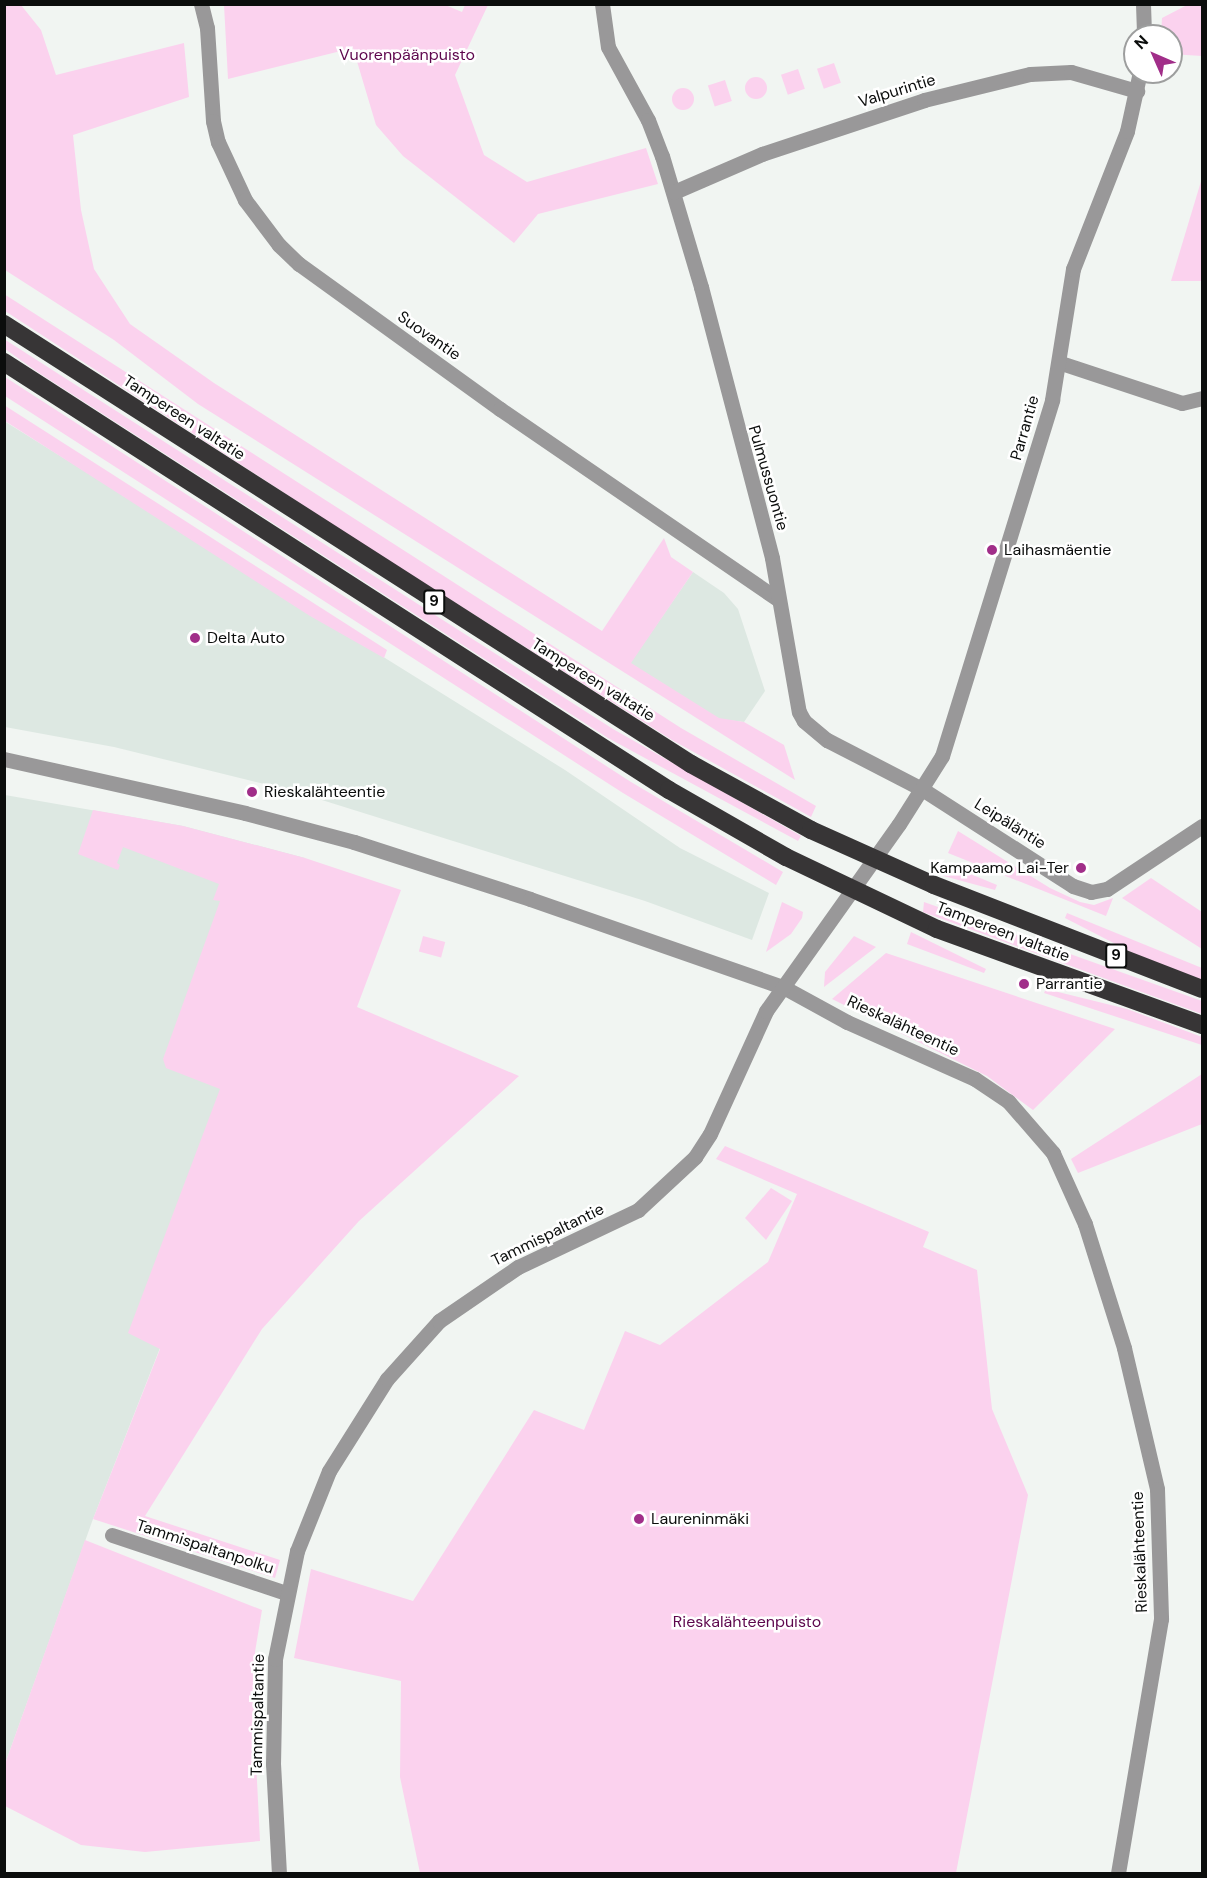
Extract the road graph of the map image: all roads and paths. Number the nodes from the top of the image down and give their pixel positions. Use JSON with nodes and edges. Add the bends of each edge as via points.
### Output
{"nodes":[{"id":1,"x":201,"y":4,"type":"edge"},
{"id":2,"x":602,"y":4,"type":"edge"},
{"id":3,"x":1143,"y":4,"type":"edge"},
{"id":4,"x":1144,"y":24,"type":"edge"},
{"id":5,"x":1138,"y":84,"type":"edge"},
{"id":6,"x":1137,"y":91,"type":"junction"},
{"id":7,"x":674,"y":192,"type":"junction"},
{"id":8,"x":4,"y":324,"type":"edge"},
{"id":9,"x":4,"y":362,"type":"edge"},
{"id":10,"x":1060,"y":363,"type":"junction"},
{"id":11,"x":1203,"y":398,"type":"edge"},
{"id":12,"x":777,"y":599,"type":"junction"},
{"id":13,"x":4,"y":759,"type":"edge"},
{"id":14,"x":922,"y":789,"type":"junction"},
{"id":15,"x":1203,"y":826,"type":"edge"},
{"id":16,"x":875,"y":859,"type":"junction"},
{"id":17,"x":853,"y":890,"type":"junction"},
{"id":18,"x":785,"y":988,"type":"junction"},
{"id":19,"x":1203,"y":989,"type":"edge"},
{"id":20,"x":1203,"y":1025,"type":"edge"},
{"id":21,"x":112,"y":1535,"type":"dead end"},
{"id":22,"x":286,"y":1593,"type":"junction"},
{"id":23,"x":279,"y":1874,"type":"edge"},
{"id":24,"x":1118,"y":1874,"type":"edge"}],
"edges":[{"from":1,"to":12,"type":"street","name":"Suovantie","via":[[207,28],[218,142],[245,200],[279,245],[471,388]]},
{"from":2,"to":7,"type":"street","name":"Pulmussuontie","via":[[608,47],[648,120]]},
{"from":3,"to":4,"type":"street"},
{"from":5,"to":6,"type":"street","name":"Parrantie"},
{"from":6,"to":7,"type":"street","name":"Valpurintie","via":[[1071,72],[1030,74],[924,100],[795,143]]},
{"from":6,"to":10,"type":"street","name":"Parrantie","via":[[1120,150],[1073,269]]},
{"from":7,"to":12,"type":"street","name":"Pulmussuontie","via":[[759,503]]},
{"from":8,"to":16,"type":"highway","name":"Tampereen valtatie","number":"9","via":[[691,764],[811,830]]},
{"from":9,"to":17,"type":"highway","name":"Tampereen valtatie","number":"9","via":[[669,790]]},
{"from":10,"to":11,"type":"street","via":[[1182,403]]},
{"from":10,"to":14,"type":"street","name":"Parrantie","via":[[964,693],[942,756]]},
{"from":12,"to":14,"type":"street","name":"Pulmussuontie","via":[[799,712],[808,727]]},
{"from":13,"to":18,"type":"street","name":"Rieskalähteentie","via":[[163,793],[354,842]]},
{"from":14,"to":15,"type":"street","name":"Leipäläntie","via":[[1073,885],[1091,892],[1107,889]]},
{"from":14,"to":16,"type":"street"},
{"from":16,"to":17,"type":"street"},
{"from":16,"to":19,"type":"highway","name":"Tampereen valtatie","number":"9","via":[[987,907]]},
{"from":17,"to":18,"type":"street","name":"Tammispaltantie"},
{"from":17,"to":20,"type":"highway","name":"Tampereen valtatie","number":"9","via":[[972,943]]},
{"from":18,"to":22,"type":"street","name":"Tammispaltantie","via":[[762,1018],[710,1134],[679,1175],[623,1219],[532,1260],[473,1295],[430,1330],[387,1379],[329,1471],[301,1541]]},
{"from":18,"to":24,"type":"street","name":"Rieskalähteentie","via":[[847,1022],[975,1079],[1008,1101],[1053,1153],[1085,1224],[1124,1348],[1152,1460],[1161,1540],[1161,1619]]},
{"from":21,"to":22,"type":"street","name":"Tammispaltanpolku"},
{"from":22,"to":23,"type":"street","name":"Tammispaltantie","via":[[272,1695]]}]}
